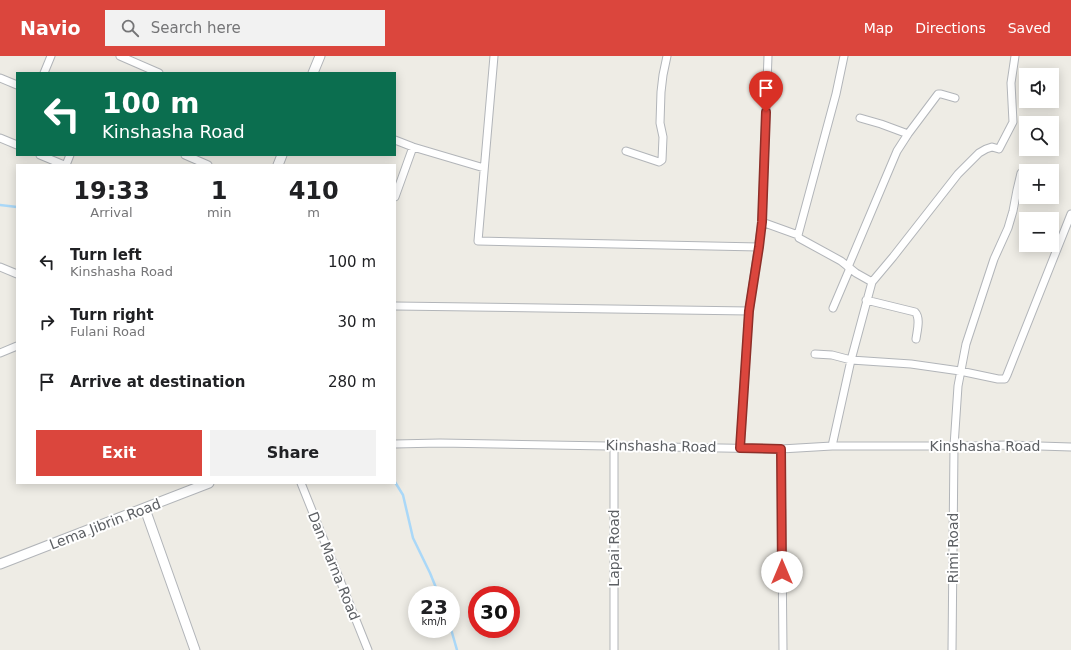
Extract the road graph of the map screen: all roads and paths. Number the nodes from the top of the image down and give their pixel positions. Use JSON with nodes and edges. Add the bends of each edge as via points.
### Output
{"nodes":[{"id":1,"x":51,"y":56,"type":"edge"},
{"id":2,"x":120,"y":56,"type":"edge"},
{"id":3,"x":320,"y":56,"type":"edge"},
{"id":4,"x":494,"y":56,"type":"edge"},
{"id":5,"x":667,"y":56,"type":"edge"},
{"id":6,"x":768,"y":56,"type":"edge"},
{"id":7,"x":844,"y":56,"type":"edge"},
{"id":8,"x":1016,"y":56,"type":"edge"},
{"id":9,"x":137,"y":59,"type":"edge"},
{"id":10,"x":44,"y":72,"type":"edge"},
{"id":11,"x":157,"y":72,"type":"edge"},
{"id":12,"x":313,"y":72,"type":"edge"},
{"id":13,"x":0,"y":78,"type":"edge"},
{"id":14,"x":16,"y":85,"type":"edge"},
{"id":15,"x":956,"y":98,"type":"dead end"},
{"id":16,"x":860,"y":118,"type":"dead end"},
{"id":17,"x":908,"y":134,"type":"junction"},
{"id":18,"x":0,"y":138,"type":"edge"},
{"id":19,"x":396,"y":140,"type":"edge"},
{"id":20,"x":16,"y":145,"type":"edge"},
{"id":21,"x":413,"y":147,"type":"junction"},
{"id":22,"x":626,"y":151,"type":"dead end"},
{"id":23,"x":42,"y":156,"type":"edge"},
{"id":24,"x":187,"y":156,"type":"edge"},
{"id":25,"x":62,"y":164,"type":"edge"},
{"id":26,"x":206,"y":164,"type":"edge"},
{"id":27,"x":484,"y":168,"type":"junction"},
{"id":28,"x":1019,"y":182,"type":"edge"},
{"id":29,"x":396,"y":194,"type":"edge"},
{"id":30,"x":1071,"y":214,"type":"edge"},
{"id":31,"x":762,"y":222,"type":"junction"},
{"id":32,"x":798,"y":235,"type":"junction"},
{"id":33,"x":759,"y":247,"type":"junction"},
{"id":34,"x":0,"y":267,"type":"edge"},
{"id":35,"x":849,"y":267,"type":"junction"},
{"id":36,"x":16,"y":274,"type":"edge"},
{"id":37,"x":872,"y":282,"type":"junction"},
{"id":38,"x":866,"y":300,"type":"junction"},
{"id":39,"x":396,"y":306,"type":"edge"},
{"id":40,"x":833,"y":308,"type":"dead end"},
{"id":41,"x":749,"y":311,"type":"junction"},
{"id":42,"x":916,"y":339,"type":"dead end"},
{"id":43,"x":16,"y":346,"type":"edge"},
{"id":44,"x":0,"y":353,"type":"edge"},
{"id":45,"x":815,"y":354,"type":"dead end"},
{"id":46,"x":851,"y":360,"type":"junction"},
{"id":47,"x":960,"y":371,"type":"junction"},
{"id":48,"x":396,"y":444,"type":"edge"},
{"id":49,"x":614,"y":446,"type":"junction"},
{"id":50,"x":832,"y":446,"type":"junction"},
{"id":51,"x":954,"y":446,"type":"junction"},
{"id":52,"x":1071,"y":447,"type":"edge"},
{"id":53,"x":740,"y":448,"type":"junction"},
{"id":54,"x":781,"y":449,"type":"junction"},
{"id":55,"x":206,"y":484,"type":"edge"},
{"id":56,"x":301,"y":484,"type":"edge"},
{"id":57,"x":144,"y":508,"type":"junction"},
{"id":58,"x":0,"y":564,"type":"edge"},
{"id":59,"x":195,"y":650,"type":"edge"},
{"id":60,"x":368,"y":650,"type":"edge"},
{"id":61,"x":614,"y":650,"type":"edge"},
{"id":62,"x":783,"y":650,"type":"edge"},
{"id":63,"x":952,"y":650,"type":"edge"}],
"edges":[{"from":1,"to":10,"type":"street"},
{"from":2,"to":9,"type":"street"},
{"from":3,"to":12,"type":"street"},
{"from":4,"to":27,"type":"street"},
{"from":5,"to":22,"type":"street","via":[[661,92],[662,160],[659,162]]},
{"from":6,"to":31,"type":"street"},
{"from":7,"to":32,"type":"street"},
{"from":8,"to":37,"type":"street","via":[[1011,84],[1013,122],[999,149],[992,147],[979,153],[958,174]]},
{"from":9,"to":11,"type":"street"},
{"from":13,"to":14,"type":"street"},
{"from":15,"to":17,"type":"street","via":[[938,94]]},
{"from":16,"to":17,"type":"street"},
{"from":17,"to":35,"type":"street","via":[[897,151]]},
{"from":18,"to":20,"type":"street"},
{"from":19,"to":21,"type":"street"},
{"from":21,"to":27,"type":"street"},
{"from":21,"to":29,"type":"street"},
{"from":23,"to":25,"type":"street"},
{"from":24,"to":26,"type":"street"},
{"from":27,"to":33,"type":"street","via":[[478,241]]},
{"from":28,"to":47,"type":"street","name":"Rimi Road","via":[[1008,228],[994,260],[966,344]]},
{"from":30,"to":47,"type":"street","via":[[1005,379]]},
{"from":31,"to":32,"type":"street"},
{"from":31,"to":33,"type":"street"},
{"from":32,"to":35,"type":"street","via":[[799,238],[841,260]]},
{"from":33,"to":41,"type":"street"},
{"from":34,"to":36,"type":"street"},
{"from":35,"to":37,"type":"street"},
{"from":35,"to":40,"type":"street"},
{"from":37,"to":38,"type":"street"},
{"from":38,"to":42,"type":"street","via":[[915,312],[918,315]]},
{"from":38,"to":46,"type":"street"},
{"from":39,"to":41,"type":"street"},
{"from":41,"to":53,"type":"street"},
{"from":43,"to":44,"type":"street"},
{"from":45,"to":46,"type":"street"},
{"from":46,"to":47,"type":"street","via":[[911,364]]},
{"from":46,"to":50,"type":"street"},
{"from":47,"to":51,"type":"street","name":"Rimi Road"},
{"from":48,"to":49,"type":"street","name":"Kinshasha Road"},
{"from":49,"to":53,"type":"street","name":"Kinshasha Road"},
{"from":49,"to":61,"type":"street","name":"Lapai Road"},
{"from":50,"to":51,"type":"street","name":"Kinshasha Road"},
{"from":50,"to":54,"type":"street","name":"Kinshasha Road"},
{"from":51,"to":52,"type":"street","name":"Kinshasha Road"},
{"from":51,"to":63,"type":"street","name":"Rimi Road"},
{"from":53,"to":54,"type":"street","name":"Kinshasha Road"},
{"from":54,"to":62,"type":"street"},
{"from":55,"to":57,"type":"street","name":"Lema Jibrin Road"},
{"from":56,"to":60,"type":"street","name":"Dan Marna Road"},
{"from":57,"to":58,"type":"street","name":"Lema Jibrin Road"},
{"from":57,"to":59,"type":"street"}]}
